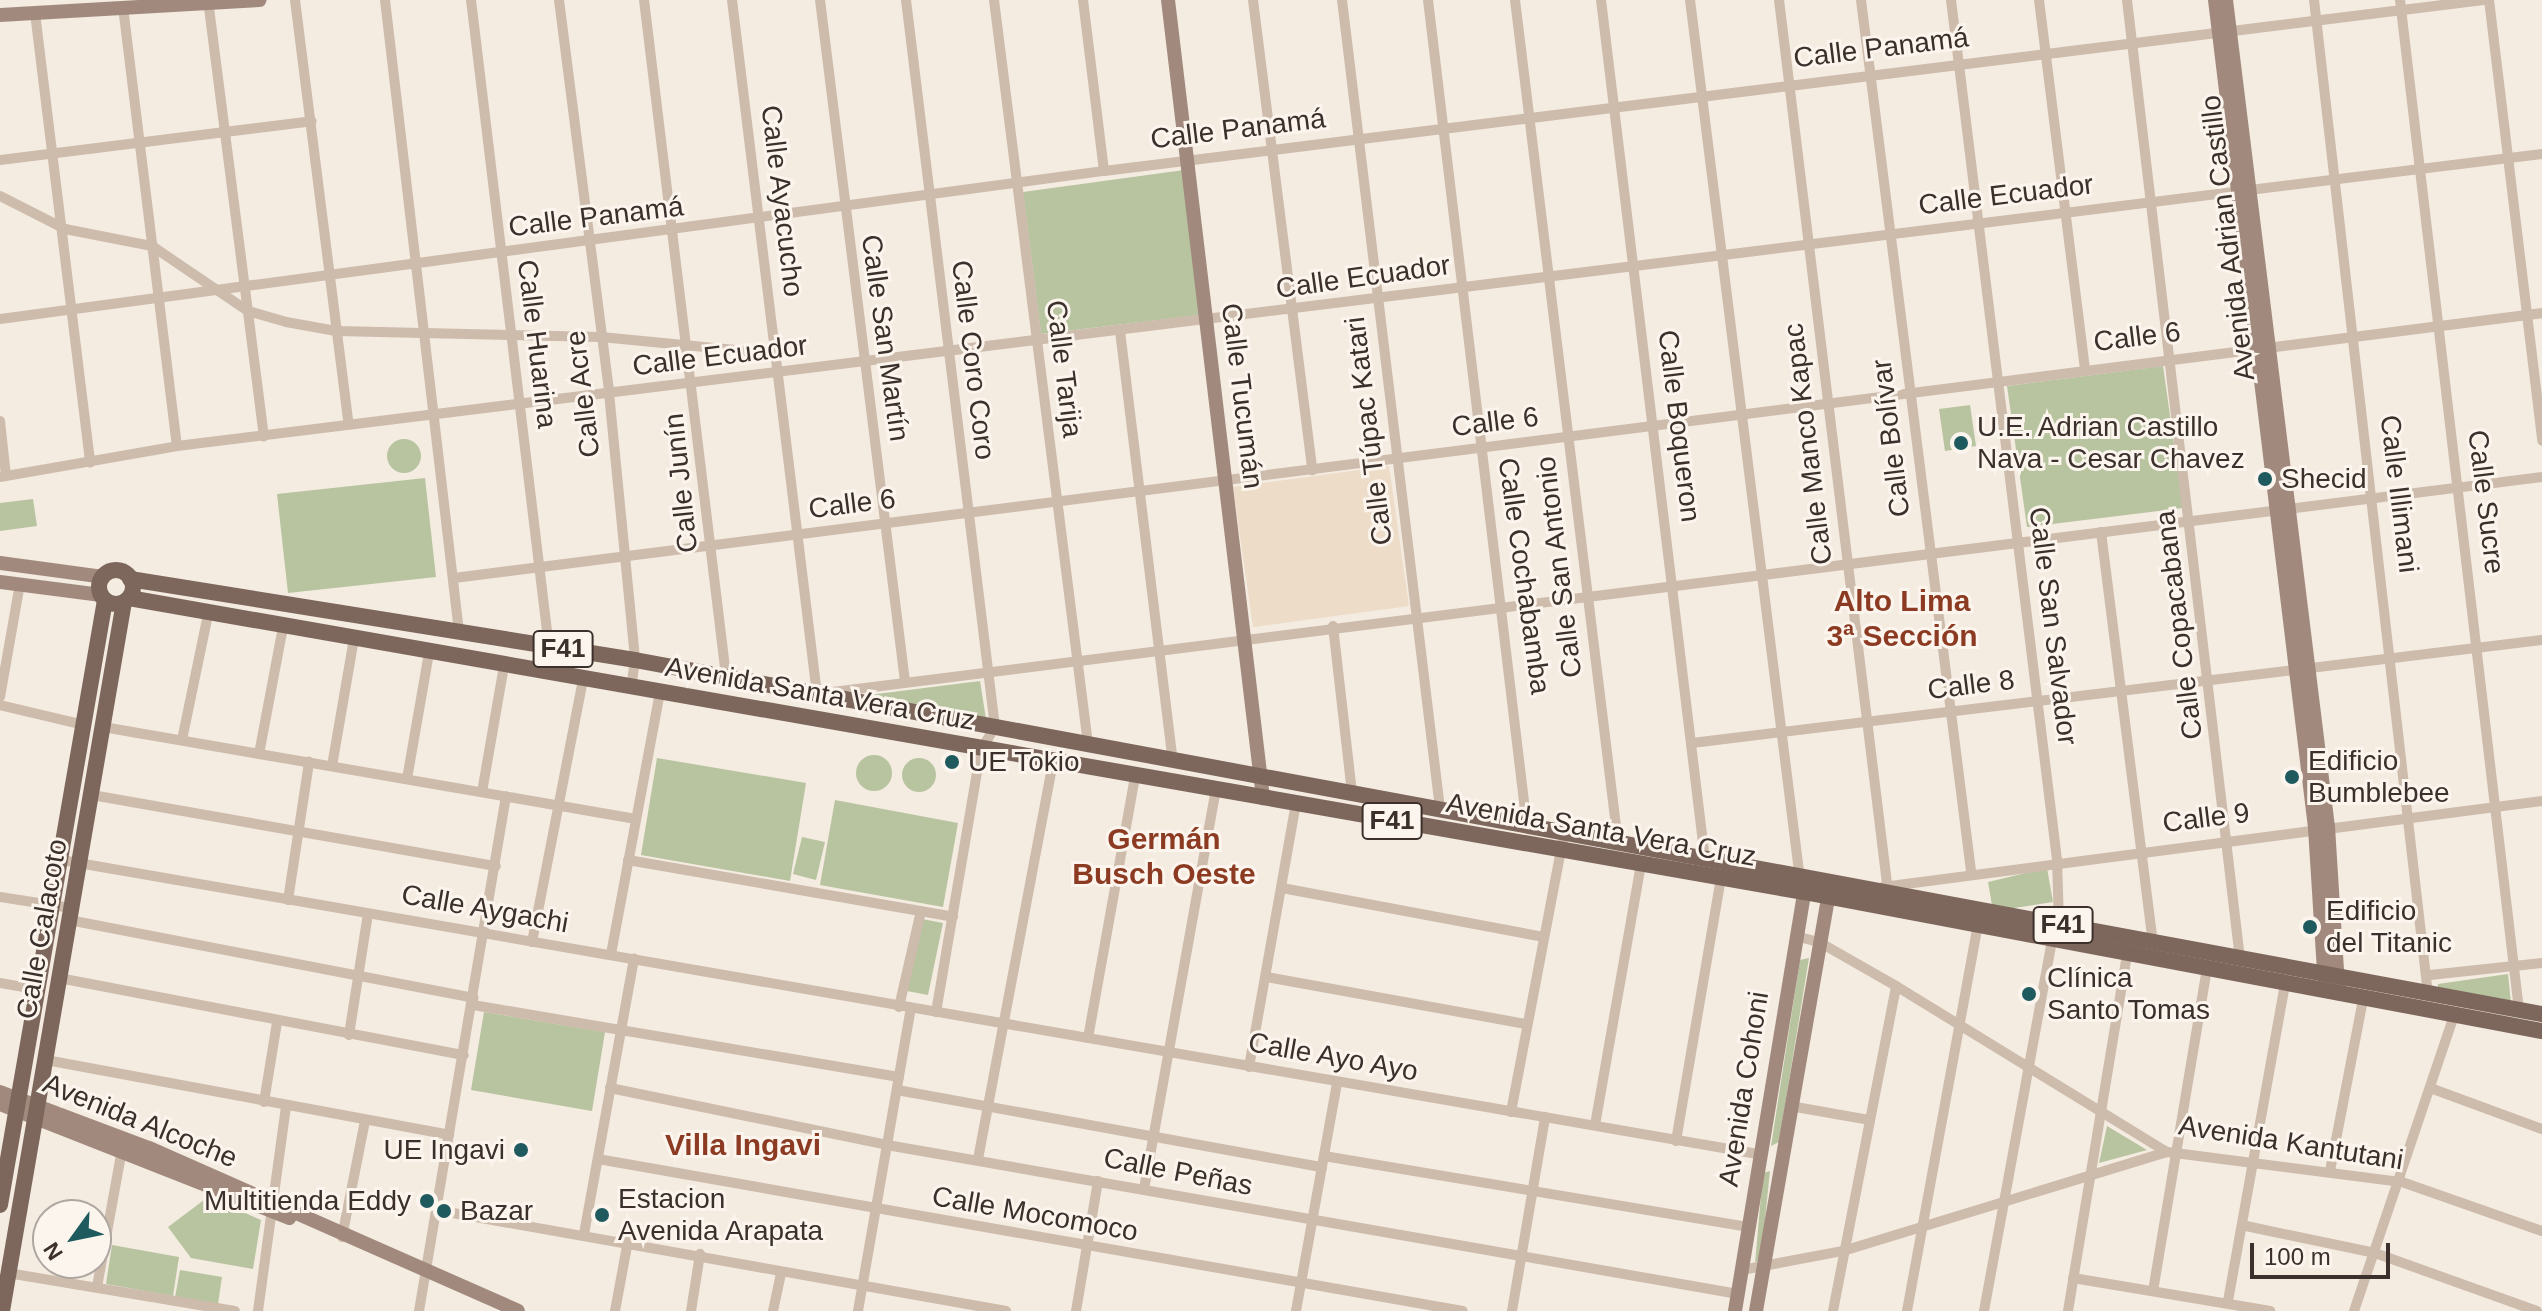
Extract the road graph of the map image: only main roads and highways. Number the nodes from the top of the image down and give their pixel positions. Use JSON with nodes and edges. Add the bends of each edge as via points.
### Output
{"nodes":[{"id":1,"x":103,"y":577,"type":"joint"},
{"id":2,"x":130,"y":579,"type":"junction"},
{"id":3,"x":103,"y":598,"type":"junction"},
{"id":4,"x":126,"y":600,"type":"junction"},
{"id":5,"x":1802,"y":884,"type":"junction"},
{"id":6,"x":1830,"y":890,"type":"junction"},
{"id":7,"x":2056,"y":932,"type":"junction"},
{"id":8,"x":2128,"y":946,"type":"junction"},
{"id":9,"x":2542,"y":1014,"type":"edge"},
{"id":10,"x":2542,"y":1031,"type":"edge"},
{"id":11,"x":2,"y":1177,"type":"edge"},
{"id":12,"x":0,"y":1205,"type":"edge"},
{"id":13,"x":2,"y":1311,"type":"edge"}],
"edges":[{"from":1,"to":2,"type":"main road","name":"Avenida Santa Vera Cruz","via":[[120,571]]},
{"from":1,"to":3,"type":"main road","name":"Calle Calacoto"},
{"from":2,"to":4,"type":"main road","name":"Calle Calacoto"},
{"from":2,"to":5,"type":"main road","name":"Avenida Santa Vera Cruz","number":"F41","via":[[726,676],[1618,842]]},
{"from":3,"to":4,"type":"main road","name":"Avenida Santa Vera Cruz"},
{"from":3,"to":11,"type":"main road","name":"Calle Calacoto","via":[[39,990]]},
{"from":4,"to":5,"type":"main road","name":"Avenida Santa Vera Cruz","number":"F41","via":[[1721,878]]},
{"from":4,"to":13,"type":"main road","name":"Calle Calacoto"},
{"from":5,"to":6,"type":"main road","name":"Avenida Santa Vera Cruz","number":"F41"},
{"from":6,"to":7,"type":"main road","name":"Avenida Santa Vera Cruz","number":"F41","via":[[1978,926]]},
{"from":6,"to":7,"type":"main road","name":"Avenida Santa Vera Cruz","number":"F41","via":[[1884,887]]},
{"from":7,"to":8,"type":"main road","name":"Avenida Santa Vera Cruz","number":"F41"},
{"from":8,"to":9,"type":"main road","name":"Avenida Santa Vera Cruz","number":"F41","via":[[2153,942]]},
{"from":8,"to":10,"type":"main road","name":"Avenida Santa Vera Cruz","number":"F41","via":[[2207,970]]},
{"from":11,"to":12,"type":"main road","name":"Calle Calacoto"}]}
